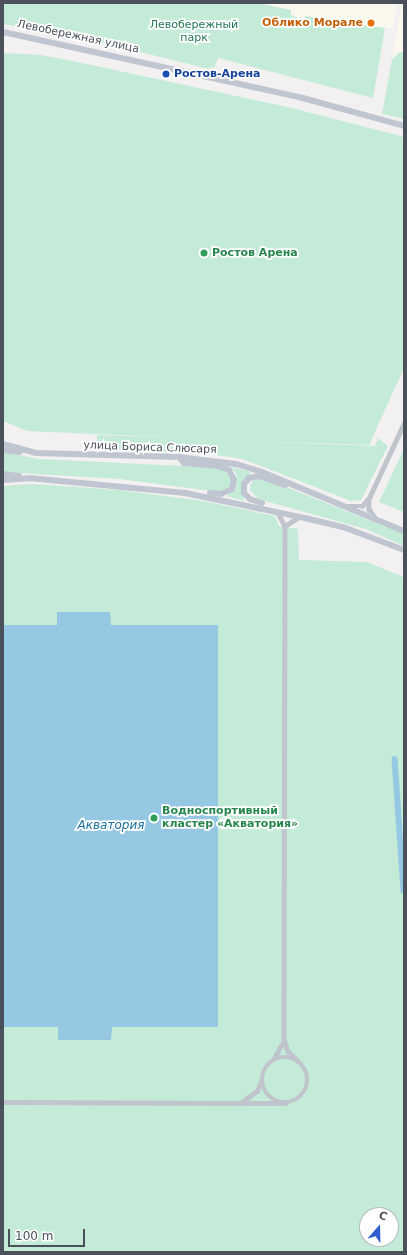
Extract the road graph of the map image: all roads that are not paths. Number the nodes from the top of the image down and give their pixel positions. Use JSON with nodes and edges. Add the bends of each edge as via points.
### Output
{"nodes":[{"id":1,"x":3,"y":32,"type":"edge"},
{"id":2,"x":404,"y":126,"type":"edge"},
{"id":3,"x":404,"y":423,"type":"edge"},
{"id":4,"x":3,"y":444,"type":"edge"},
{"id":5,"x":3,"y":450,"type":"edge"},
{"id":6,"x":36,"y":453,"type":"junction"},
{"id":7,"x":179,"y":457,"type":"junction"},
{"id":8,"x":3,"y":474,"type":"edge"},
{"id":9,"x":29,"y":478,"type":"junction"},
{"id":10,"x":3,"y":480,"type":"edge"},
{"id":11,"x":294,"y":485,"type":"junction"},
{"id":12,"x":186,"y":493,"type":"junction"},
{"id":13,"x":369,"y":498,"type":"junction"},
{"id":14,"x":342,"y":505,"type":"junction"},
{"id":15,"x":275,"y":511,"type":"junction"},
{"id":16,"x":282,"y":512,"type":"junction"},
{"id":17,"x":301,"y":516,"type":"junction"},
{"id":18,"x":376,"y":519,"type":"junction"},
{"id":19,"x":285,"y":526,"type":"junction"},
{"id":20,"x":404,"y":531,"type":"edge"},
{"id":21,"x":404,"y":550,"type":"edge"},
{"id":22,"x":284,"y":1039,"type":"junction"},
{"id":23,"x":298,"y":1061,"type":"junction"},
{"id":24,"x":271,"y":1062,"type":"junction"},
{"id":25,"x":262,"y":1078,"type":"junction"},
{"id":26,"x":3,"y":1102,"type":"edge"},
{"id":27,"x":239,"y":1102,"type":"junction"},
{"id":28,"x":285,"y":1103,"type":"junction"}],
"edges":[{"from":1,"to":2,"type":"main road","name":"Левобережная улица","via":[[299,97]]},
{"from":3,"to":13,"type":"street"},
{"from":4,"to":6,"type":"main road","name":"улица Бориса Слюсаря"},
{"from":5,"to":6,"type":"main road"},
{"from":6,"to":7,"type":"main road","name":"улица Бориса Слюсаря"},
{"from":7,"to":11,"type":"main road","name":"улица Бориса Слюсаря","via":[[236,464]]},
{"from":7,"to":12,"type":"main road","via":[[184,463],[224,468],[234,477],[234,485],[227,493],[190,490]]},
{"from":8,"to":9,"type":"main road"},
{"from":9,"to":10,"type":"main road"},
{"from":9,"to":12,"type":"main road"},
{"from":11,"to":14,"type":"main road","name":"улица Бориса Слюсаря"},
{"from":11,"to":16,"type":"main road","via":[[288,486],[259,476],[249,478],[244,484],[244,493],[250,499],[278,508]]},
{"from":12,"to":15,"type":"main road"},
{"from":13,"to":14,"type":"street","via":[[357,507]]},
{"from":13,"to":18,"type":"street","via":[[369,509]]},
{"from":14,"to":18,"type":"main road","name":"улица Бориса Слюсаря"},
{"from":15,"to":16,"type":"main road"},
{"from":15,"to":19,"type":"street"},
{"from":16,"to":17,"type":"main road"},
{"from":17,"to":19,"type":"street"},
{"from":17,"to":21,"type":"main road","via":[[346,528]]},
{"from":18,"to":20,"type":"main road","name":"улица Бориса Слюсаря"},
{"from":19,"to":22,"type":"street"},
{"from":22,"to":23,"type":"street","via":[[288,1051]]},
{"from":22,"to":24,"type":"street","via":[[279,1053]]},
{"from":23,"to":24,"type":"street","via":[[284,1057]]},
{"from":23,"to":28,"type":"street","via":[[307,1074],[305,1090],[293,1101]]},
{"from":24,"to":25,"type":"street"},
{"from":25,"to":27,"type":"street","via":[[257,1091],[249,1099]]},
{"from":25,"to":28,"type":"street","via":[[268,1095]]},
{"from":26,"to":27,"type":"street"},
{"from":27,"to":28,"type":"street"}]}
